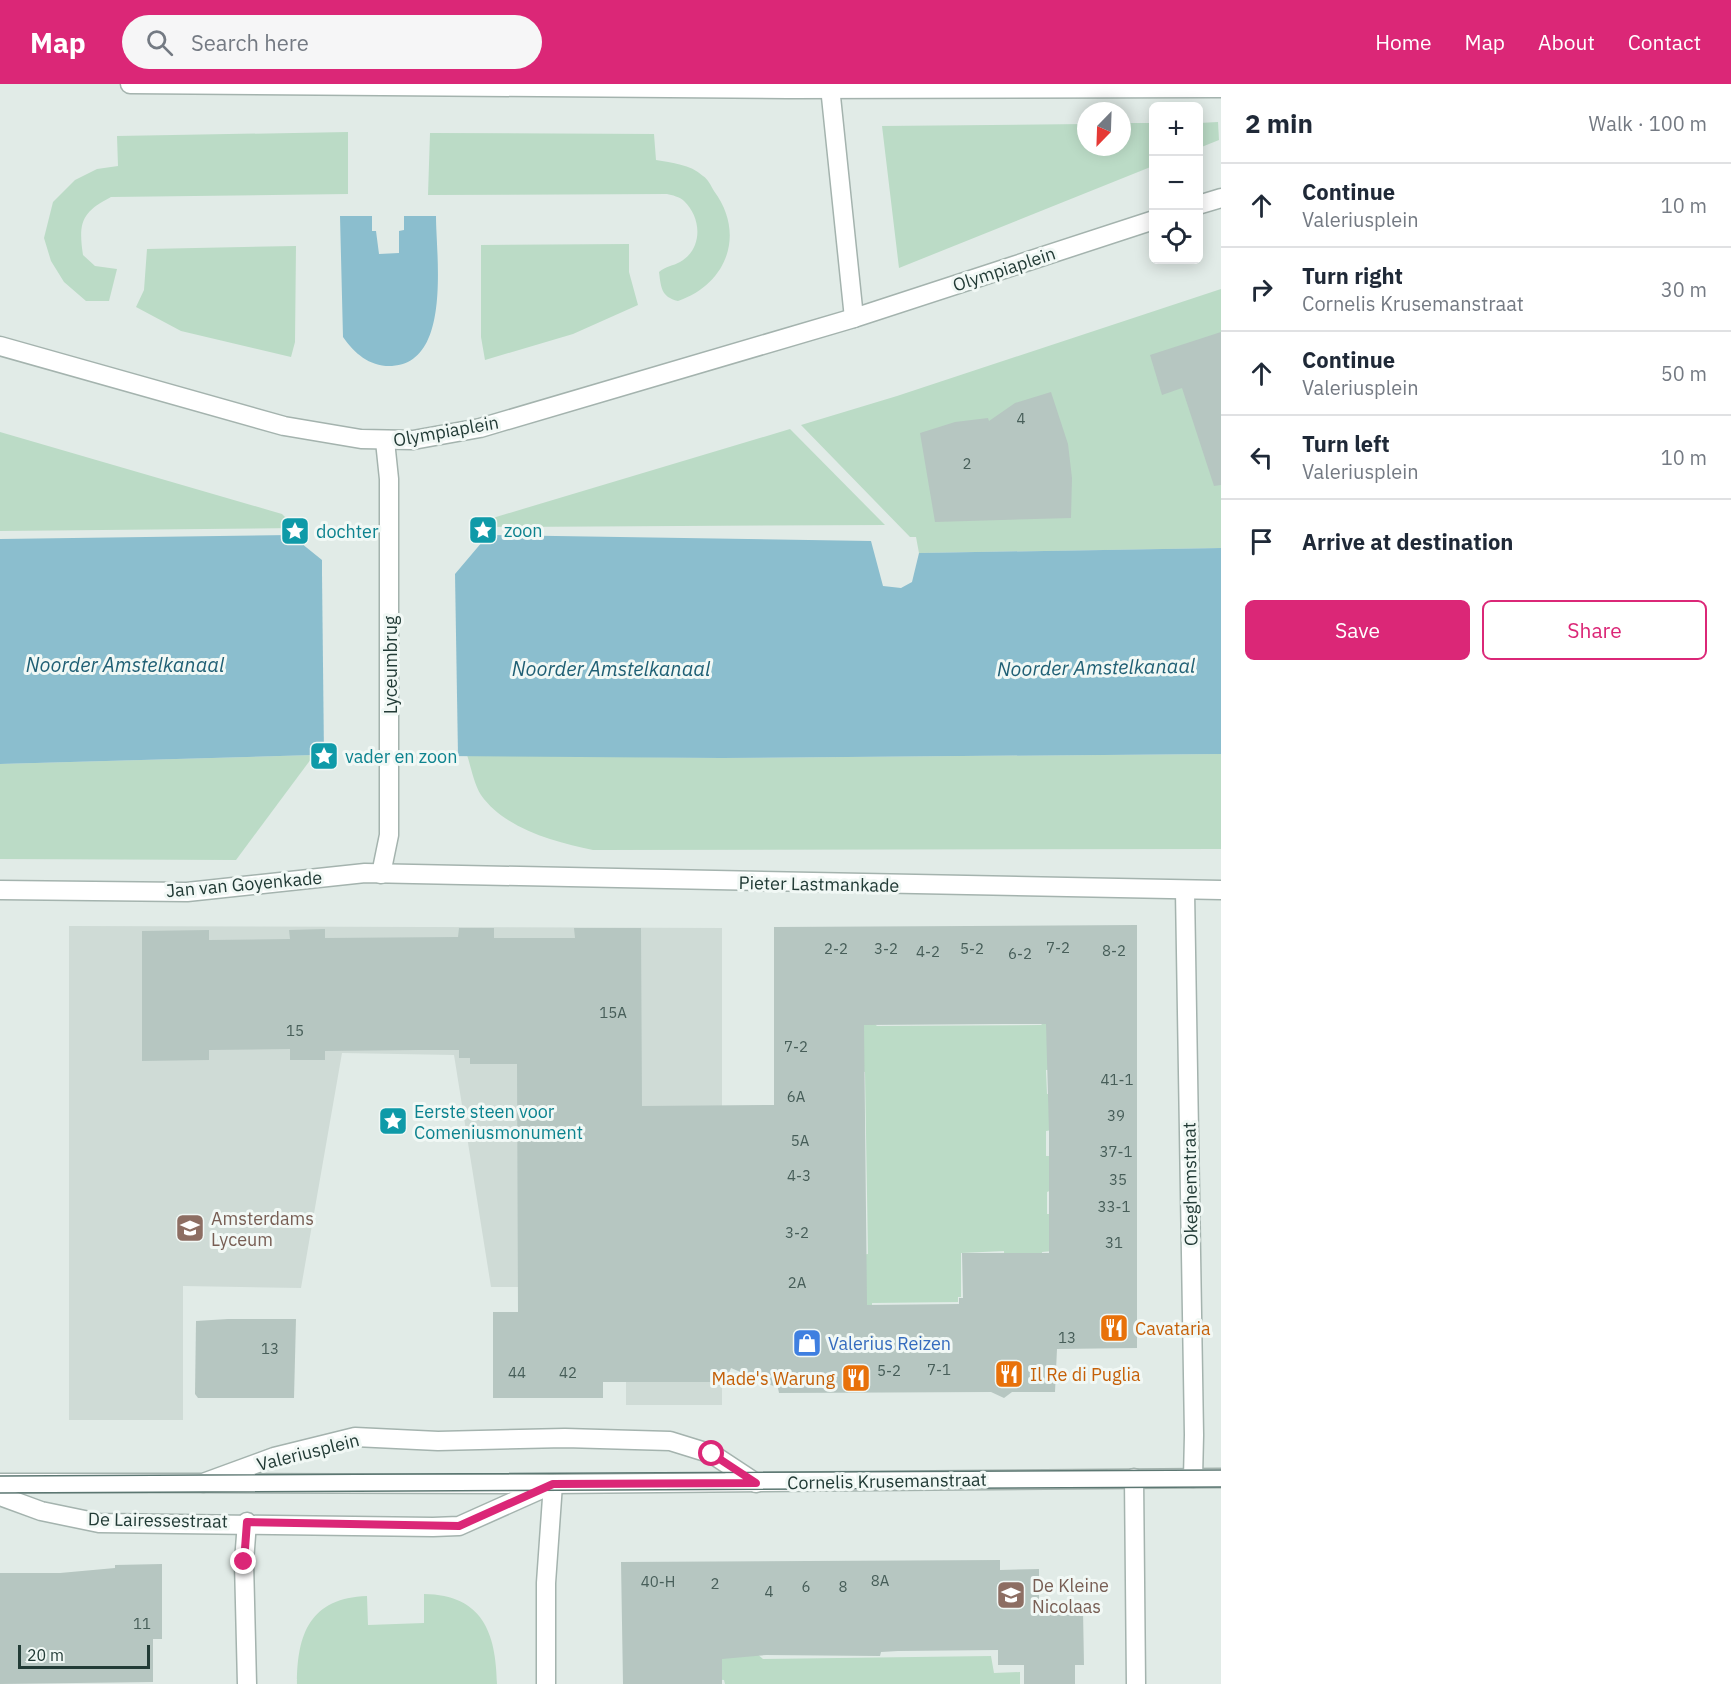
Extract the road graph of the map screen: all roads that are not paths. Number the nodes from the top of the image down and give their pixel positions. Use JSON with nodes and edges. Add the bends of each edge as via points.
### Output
{"nodes":[{"id":1,"x":130,"y":84,"type":"edge"},
{"id":2,"x":831,"y":86,"type":"edge"},
{"id":3,"x":1221,"y":88,"type":"edge"},
{"id":4,"x":1221,"y":198,"type":"edge"},
{"id":5,"x":1203,"y":203,"type":"edge"},
{"id":6,"x":1149,"y":222,"type":"edge"},
{"id":7,"x":854,"y":318,"type":"junction"},
{"id":8,"x":0,"y":346,"type":"edge"},
{"id":9,"x":385,"y":441,"type":"junction"},
{"id":10,"x":381,"y":874,"type":"junction"},
{"id":11,"x":416,"y":874,"type":"joint"},
{"id":12,"x":0,"y":890,"type":"edge"},
{"id":13,"x":1221,"y":890,"type":"edge"},
{"id":14,"x":1185,"y":891,"type":"junction"},
{"id":15,"x":1134,"y":1478,"type":"junction"},
{"id":16,"x":1193,"y":1478,"type":"junction"},
{"id":17,"x":1221,"y":1478,"type":"edge"},
{"id":18,"x":0,"y":1483,"type":"edge"},
{"id":19,"x":203,"y":1483,"type":"junction"},
{"id":20,"x":756,"y":1483,"type":"junction"},
{"id":21,"x":553,"y":1484,"type":"junction"},
{"id":22,"x":0,"y":1496,"type":"edge"},
{"id":23,"x":247,"y":1522,"type":"junction"},
{"id":24,"x":247,"y":1684,"type":"edge"},
{"id":25,"x":546,"y":1684,"type":"edge"},
{"id":26,"x":1136,"y":1684,"type":"edge"}],
"edges":[{"from":1,"to":2,"type":"street","via":[[788,89]]},
{"from":2,"to":3,"type":"street"},
{"from":2,"to":7,"type":"street"},
{"from":4,"to":5,"type":"street"},
{"from":6,"to":7,"type":"street","name":"Olympiaplein"},
{"from":7,"to":9,"type":"street","name":"Olympiaplein","via":[[480,428]]},
{"from":8,"to":9,"type":"street","name":"Olympiaplein","via":[[284,426]]},
{"from":9,"to":10,"type":"street","name":"Lyceumbrug","via":[[389,478],[390,756],[389,835]]},
{"from":10,"to":11,"type":"street","name":"Jan van Goyenkade"},
{"from":10,"to":12,"type":"street","name":"Jan van Goyenkade","via":[[187,892]]},
{"from":11,"to":14,"type":"street","name":"Pieter Lastmankade"},
{"from":13,"to":14,"type":"street","name":"Pieter Lastmankade"},
{"from":14,"to":16,"type":"street","name":"Okeghemstraat"},
{"from":15,"to":16,"type":"street","name":"Cornelis Krusemanstraat"},
{"from":15,"to":20,"type":"street","name":"Cornelis Krusemanstraat"},
{"from":15,"to":26,"type":"street"},
{"from":16,"to":17,"type":"street","name":"Cornelis Krusemanstraat"},
{"from":18,"to":19,"type":"street"},
{"from":19,"to":20,"type":"street","name":"Valeriusplein","via":[[274,1457],[355,1437],[670,1441],[712,1454]]},
{"from":19,"to":21,"type":"street","name":"Valeriusplein"},
{"from":20,"to":21,"type":"street","name":"Cornelis Krusemanstraat"},
{"from":21,"to":23,"type":"street","via":[[459,1526]]},
{"from":21,"to":25,"type":"street","via":[[546,1583]]},
{"from":22,"to":23,"type":"street","name":"De Lairessestraat","via":[[41,1511],[99,1523]]},
{"from":23,"to":24,"type":"street"}]}
